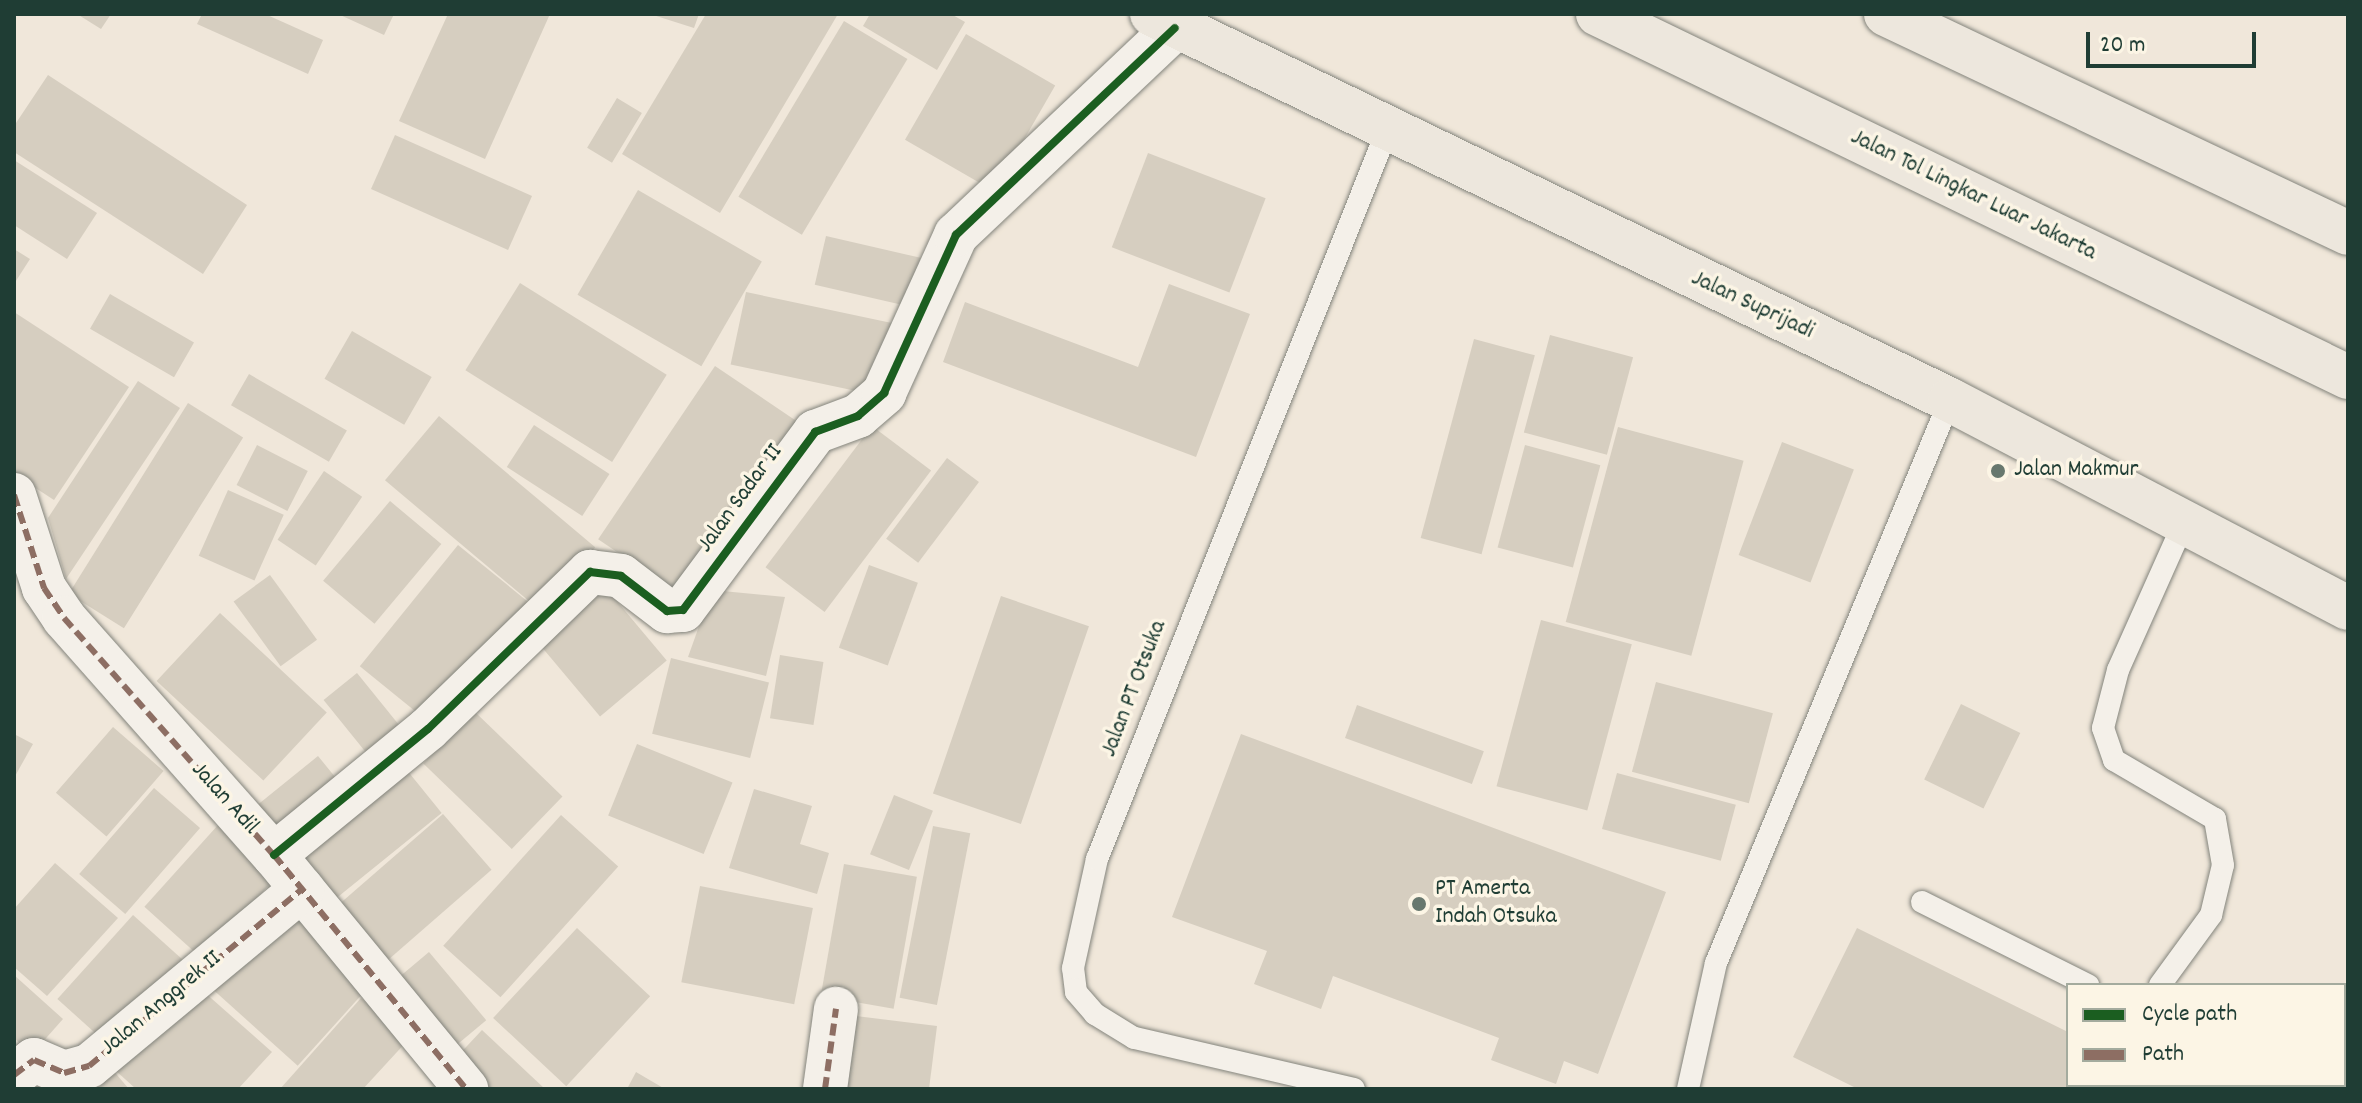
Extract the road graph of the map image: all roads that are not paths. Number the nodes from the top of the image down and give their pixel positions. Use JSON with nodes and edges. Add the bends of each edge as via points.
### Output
{"nodes":[{"id":1,"x":1598,"y":14,"type":"edge"},
{"id":2,"x":1886,"y":14,"type":"edge"},
{"id":3,"x":1164,"y":21,"type":"edge"},
{"id":4,"x":1386,"y":133,"type":"junction"},
{"id":5,"x":2348,"y":233,"type":"edge"},
{"id":6,"x":2348,"y":377,"type":"edge"},
{"id":7,"x":1950,"y":400,"type":"junction"},
{"id":8,"x":14,"y":495,"type":"edge"},
{"id":9,"x":2185,"y":520,"type":"junction"},
{"id":10,"x":2348,"y":608,"type":"edge"},
{"id":11,"x":274,"y":855,"type":"junction"},
{"id":12,"x":302,"y":889,"type":"junction"},
{"id":13,"x":1922,"y":902,"type":"dead end"},
{"id":14,"x":2084,"y":983,"type":"edge"},
{"id":15,"x":2161,"y":983,"type":"edge"},
{"id":16,"x":836,"y":1009,"type":"dead end"},
{"id":17,"x":14,"y":1075,"type":"edge"},
{"id":18,"x":466,"y":1089,"type":"edge"},
{"id":19,"x":825,"y":1089,"type":"edge"},
{"id":20,"x":1354,"y":1089,"type":"edge"},
{"id":21,"x":1688,"y":1089,"type":"edge"}],
"edges":[{"from":1,"to":6,"type":"main road","name":"Jalan Tol Lingkar Luar Jakarta"},
{"from":2,"to":5,"type":"main road"},
{"from":3,"to":4,"type":"main road","name":"Jalan Suprijadi"},
{"from":3,"to":11,"type":"street","name":"Jalan Sadar II","via":[[956,235],[884,393],[858,416],[815,432],[683,610],[667,611],[607,570],[590,572],[428,729]]},
{"from":4,"to":7,"type":"main road","name":"Jalan Suprijadi"},
{"from":4,"to":20,"type":"lane","name":"Jalan PT Otsuka","via":[[1097,859],[1073,968],[1076,992],[1095,1014],[1134,1038]]},
{"from":7,"to":9,"type":"main road","name":"Jalan Suprijadi"},
{"from":7,"to":21,"type":"lane","via":[[1716,963]]},
{"from":8,"to":11,"type":"street","name":"Jalan Adil","via":[[44,588],[64,618]]},
{"from":9,"to":10,"type":"main road","name":"Jalan Suprijadi"},
{"from":9,"to":15,"type":"lane","via":[[2118,670],[2103,728],[2114,760],[2215,819],[2223,865],[2211,915]]},
{"from":11,"to":12,"type":"street","name":"Jalan Adil"},
{"from":12,"to":17,"type":"street","name":"Jalan Anggrek II","via":[[89,1066],[64,1073],[34,1060]]},
{"from":12,"to":18,"type":"street","name":"Jalan Adil"},
{"from":13,"to":14,"type":"lane"},
{"from":16,"to":19,"type":"street"}]}
